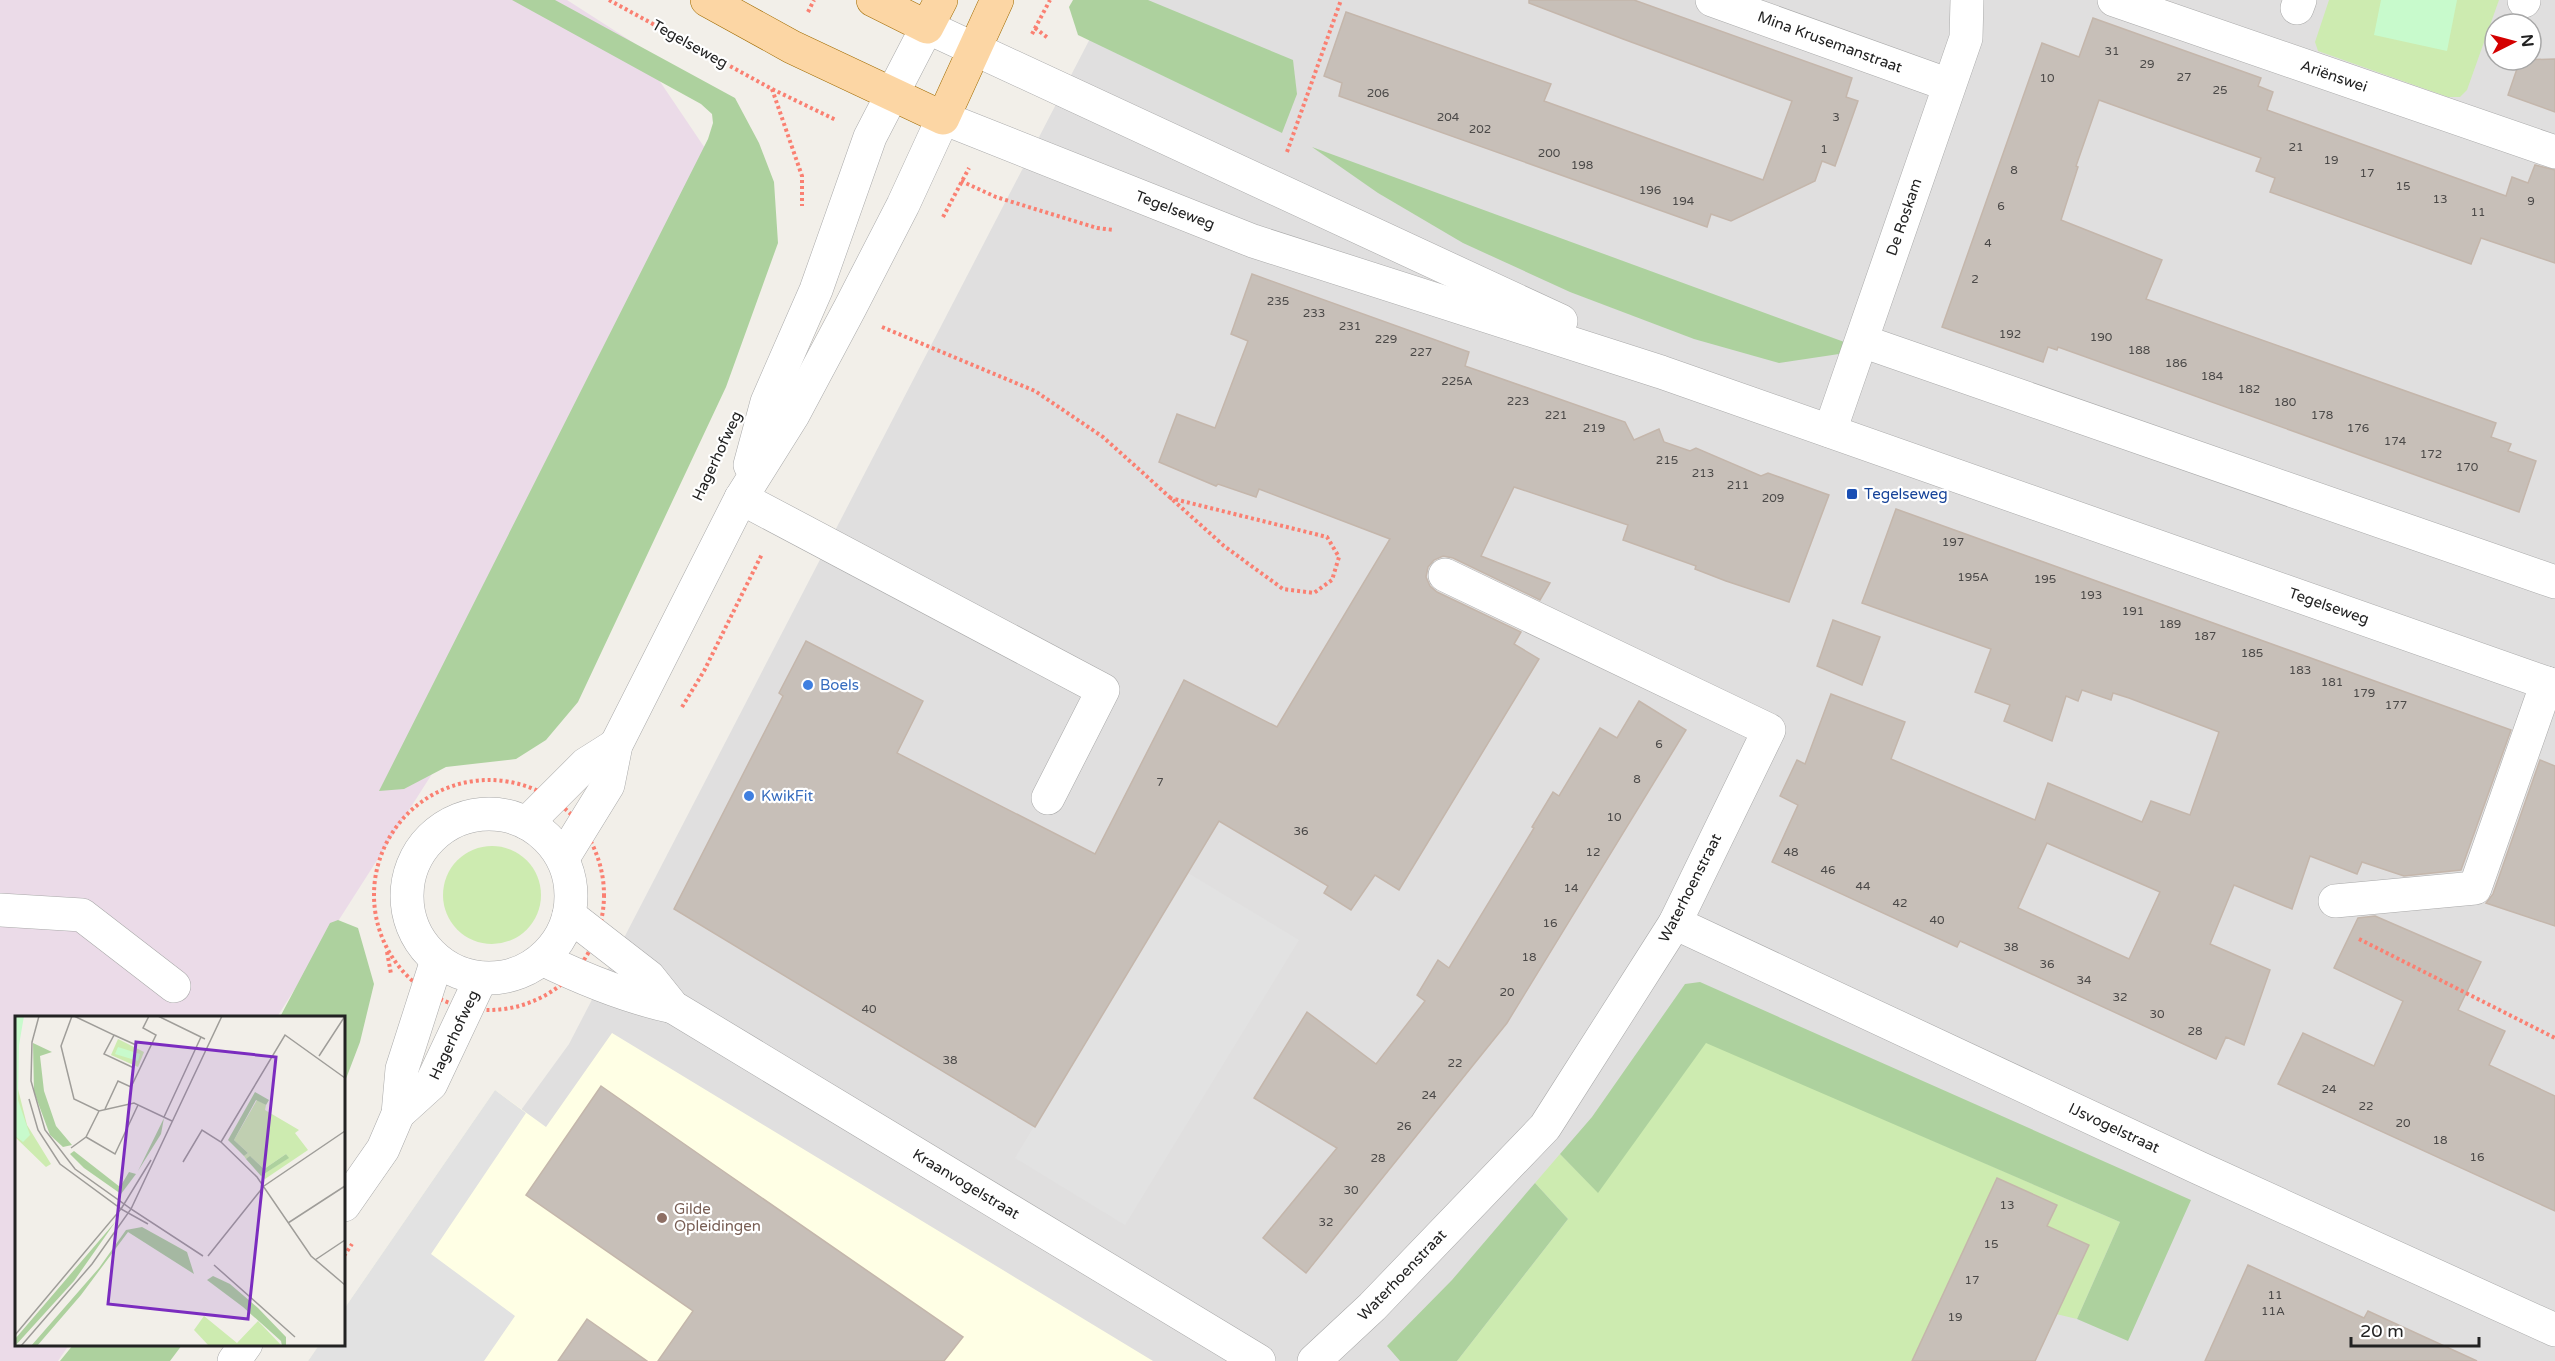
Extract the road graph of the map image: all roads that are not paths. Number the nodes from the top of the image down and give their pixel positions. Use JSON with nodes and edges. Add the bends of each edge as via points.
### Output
{"nodes":[{"id":1,"x":707,"y":0,"type":"edge"},
{"id":2,"x":873,"y":0,"type":"edge"},
{"id":3,"x":997,"y":0,"type":"edge"},
{"id":4,"x":1712,"y":0,"type":"edge"},
{"id":5,"x":1966,"y":0,"type":"edge"},
{"id":6,"x":2114,"y":0,"type":"edge"},
{"id":7,"x":934,"y":14,"type":"edge"},
{"id":8,"x":974,"y":50,"type":"junction"},
{"id":9,"x":1949,"y":84,"type":"junction"},
{"id":10,"x":892,"y":94,"type":"junction"},
{"id":11,"x":943,"y":118,"type":"junction"},
{"id":12,"x":2555,"y":152,"type":"edge"},
{"id":13,"x":1862,"y":341,"type":"junction"},
{"id":14,"x":1661,"y":372,"type":"junction"},
{"id":15,"x":1830,"y":431,"type":"junction"},
{"id":16,"x":741,"y":498,"type":"junction"},
{"id":17,"x":1445,"y":574,"type":"dead end"},
{"id":18,"x":2555,"y":582,"type":"edge"},
{"id":19,"x":2551,"y":685,"type":"edge"},
{"id":20,"x":616,"y":745,"type":"junction"},
{"id":21,"x":1048,"y":798,"type":"dead end"},
{"id":22,"x":527,"y":823,"type":"junction"},
{"id":23,"x":562,"y":858,"type":"junction"},
{"id":24,"x":2336,"y":901,"type":"dead end"},
{"id":25,"x":0,"y":910,"type":"edge"},
{"id":26,"x":569,"y":915,"type":"junction"},
{"id":27,"x":1676,"y":923,"type":"junction"},
{"id":28,"x":542,"y":958,"type":"junction"},
{"id":29,"x":437,"y":960,"type":"junction"},
{"id":30,"x":481,"y":978,"type":"junction"},
{"id":31,"x":174,"y":986,"type":"dead end"},
{"id":32,"x":673,"y":1007,"type":"junction"},
{"id":33,"x":398,"y":1114,"type":"junction"},
{"id":34,"x":345,"y":1204,"type":"edge"},
{"id":35,"x":2555,"y":1330,"type":"edge"},
{"id":36,"x":245,"y":1346,"type":"edge"},
{"id":37,"x":234,"y":1361,"type":"edge"},
{"id":38,"x":1259,"y":1361,"type":"edge"},
{"id":39,"x":1314,"y":1361,"type":"edge"}],
"edges":[{"from":1,"to":10,"type":"main road","name":"Tegelseweg","via":[[792,47]]},
{"from":2,"to":7,"type":"main road","name":"Tegelseweg"},
{"from":3,"to":8,"type":"main road"},
{"from":4,"to":9,"type":"street","name":"Mina Krusemanstraat"},
{"from":5,"to":9,"type":"street","name":"De Roskam","via":[[1965,38]]},
{"from":6,"to":12,"type":"street","name":"Ariënswei"},
{"from":7,"to":8,"type":"street","name":"Tegelseweg"},
{"from":7,"to":10,"type":"street","name":"Hagerhofweg"},
{"from":8,"to":11,"type":"main road"},
{"from":8,"to":14,"type":"street","name":"Tegelseweg","via":[[1565,323]]},
{"from":9,"to":13,"type":"street","name":"De Roskam"},
{"from":10,"to":11,"type":"main road","name":"Tegelseweg"},
{"from":10,"to":16,"type":"street","name":"Hagerhofweg","via":[[870,137],[816,290],[767,402]]},
{"from":11,"to":14,"type":"street","name":"Tegelseweg","via":[[1253,241]]},
{"from":11,"to":16,"type":"street","name":"Hagerhofweg","via":[[850,308],[793,415]]},
{"from":13,"to":15,"type":"street","name":"De Roskam"},
{"from":13,"to":18,"type":"street"},
{"from":14,"to":15,"type":"street","name":"Tegelseweg"},
{"from":15,"to":19,"type":"street","name":"Tegelseweg"},
{"from":16,"to":20,"type":"street","name":"Hagerhofweg"},
{"from":16,"to":21,"type":"street","via":[[1103,690]]},
{"from":17,"to":27,"type":"street","name":"Waterhoenstraat","via":[[1769,730]]},
{"from":19,"to":24,"type":"street","via":[[2475,888]]},
{"from":20,"to":22,"type":"street","via":[[541,787]]},
{"from":20,"to":23,"type":"street","name":"Hagerhofweg","via":[[608,785]]},
{"from":22,"to":23,"type":"street","via":[[545,835]]},
{"from":22,"to":29,"type":"street","via":[[502,814],[462,818],[442,828],[414,861],[407,887],[408,914],[416,935]]},
{"from":23,"to":26,"type":"street","via":[[571,884]]},
{"from":25,"to":31,"type":"street","via":[[82,915]]},
{"from":26,"to":28,"type":"street","via":[[560,939]]},
{"from":26,"to":32,"type":"street","name":"Kraanvogelstraat","via":[[649,977]]},
{"from":27,"to":35,"type":"street","name":"IJsvogelstraat"},
{"from":27,"to":39,"type":"street","name":"Waterhoenstraat","via":[[1545,1127],[1372,1307]]},
{"from":28,"to":30,"type":"street","via":[[513,975]]},
{"from":28,"to":32,"type":"street","name":"Kraanvogelstraat","via":[[563,983]]},
{"from":29,"to":30,"type":"street","via":[[459,973]]},
{"from":29,"to":33,"type":"street","name":"Hagerhofweg","via":[[402,1069]]},
{"from":30,"to":33,"type":"street","name":"Hagerhofweg","via":[[431,1084]]},
{"from":32,"to":38,"type":"street","name":"Kraanvogelstraat"},
{"from":33,"to":34,"type":"street","name":"Hagerhofweg","via":[[383,1149]]},
{"from":36,"to":37,"type":"street"}]}
